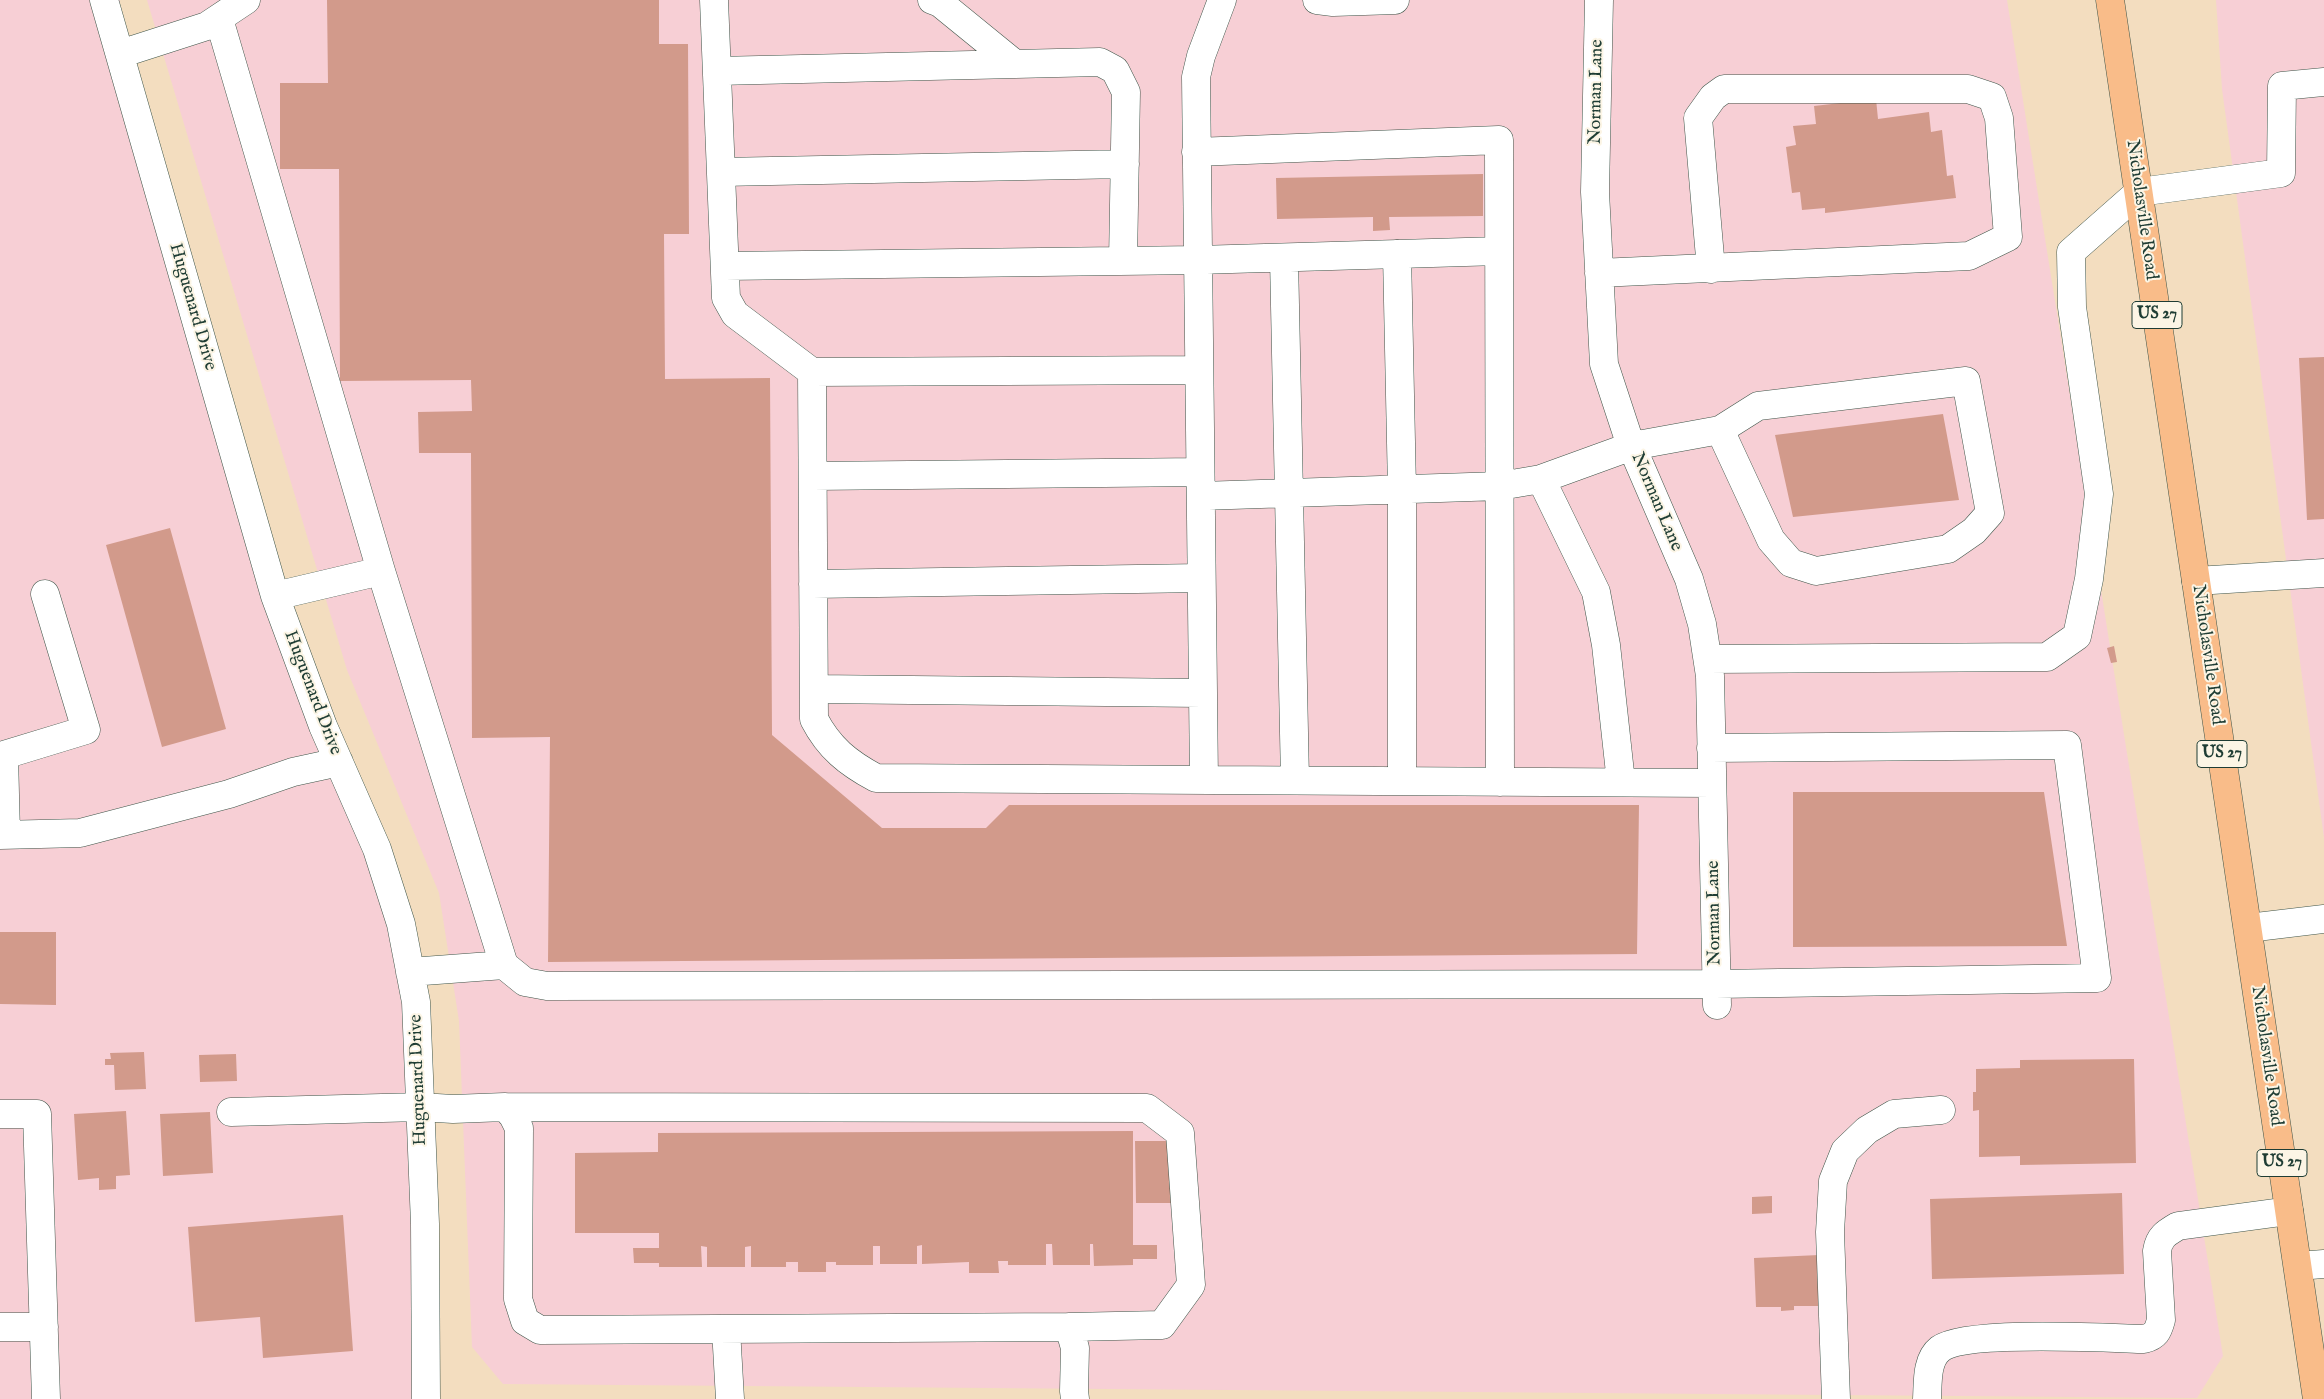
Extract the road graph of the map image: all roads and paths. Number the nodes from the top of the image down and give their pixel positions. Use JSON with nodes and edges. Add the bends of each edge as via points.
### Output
{"nodes":[{"id":1,"x":104,"y":0,"type":"edge"},
{"id":2,"x":246,"y":0,"type":"edge"},
{"id":3,"x":714,"y":0,"type":"edge"},
{"id":4,"x":932,"y":0,"type":"edge"},
{"id":5,"x":1222,"y":0,"type":"edge"},
{"id":6,"x":1317,"y":0,"type":"edge"},
{"id":7,"x":1380,"y":0,"type":"edge"},
{"id":8,"x":1395,"y":0,"type":"edge"},
{"id":9,"x":1600,"y":0,"type":"edge"},
{"id":10,"x":2110,"y":0,"type":"edge"},
{"id":11,"x":219,"y":19,"type":"junction"},
{"id":12,"x":120,"y":54,"type":"junction"},
{"id":13,"x":1015,"y":64,"type":"junction"},
{"id":14,"x":717,"y":71,"type":"junction"},
{"id":15,"x":2324,"y":82,"type":"edge"},
{"id":16,"x":1196,"y":152,"type":"junction"},
{"id":17,"x":1125,"y":164,"type":"junction"},
{"id":18,"x":721,"y":172,"type":"junction"},
{"id":19,"x":2139,"y":192,"type":"junction"},
{"id":20,"x":1499,"y":251,"type":"junction"},
{"id":21,"x":1397,"y":254,"type":"junction"},
{"id":22,"x":1284,"y":258,"type":"junction"},
{"id":23,"x":1198,"y":260,"type":"junction"},
{"id":24,"x":1123,"y":261,"type":"junction"},
{"id":25,"x":725,"y":266,"type":"junction"},
{"id":26,"x":1711,"y":269,"type":"junction"},
{"id":27,"x":1599,"y":273,"type":"junction"},
{"id":28,"x":1199,"y":370,"type":"junction"},
{"id":29,"x":812,"y":372,"type":"junction"},
{"id":30,"x":1720,"y":430,"type":"junction"},
{"id":31,"x":1632,"y":446,"type":"junction"},
{"id":32,"x":813,"y":476,"type":"junction"},
{"id":33,"x":1541,"y":479,"type":"junction"},
{"id":34,"x":1200,"y":484,"type":"junction"},
{"id":35,"x":1500,"y":486,"type":"junction"},
{"id":36,"x":1402,"y":489,"type":"junction"},
{"id":37,"x":1289,"y":493,"type":"junction"},
{"id":38,"x":381,"y":571,"type":"junction"},
{"id":39,"x":2324,"y":573,"type":"edge"},
{"id":40,"x":1201,"y":578,"type":"junction"},
{"id":41,"x":2196,"y":581,"type":"junction"},
{"id":42,"x":814,"y":584,"type":"junction"},
{"id":43,"x":45,"y":594,"type":"dead end"},
{"id":44,"x":275,"y":596,"type":"junction"},
{"id":45,"x":1708,"y":659,"type":"junction"},
{"id":46,"x":814,"y":689,"type":"junction"},
{"id":47,"x":1202,"y":693,"type":"junction"},
{"id":48,"x":1711,"y":748,"type":"junction"},
{"id":49,"x":2,"y":749,"type":"edge"},
{"id":50,"x":339,"y":762,"type":"junction"},
{"id":51,"x":1204,"y":780,"type":"junction"},
{"id":52,"x":1296,"y":780,"type":"junction"},
{"id":53,"x":1402,"y":781,"type":"junction"},
{"id":54,"x":1500,"y":782,"type":"junction"},
{"id":55,"x":1621,"y":782,"type":"junction"},
{"id":56,"x":1712,"y":783,"type":"junction"},
{"id":57,"x":3,"y":835,"type":"edge"},
{"id":58,"x":2324,"y":919,"type":"edge"},
{"id":59,"x":2248,"y":928,"type":"junction"},
{"id":60,"x":504,"y":965,"type":"junction"},
{"id":61,"x":410,"y":972,"type":"junction"},
{"id":62,"x":1716,"y":994,"type":"junction"},
{"id":63,"x":420,"y":1107,"type":"junction"},
{"id":64,"x":505,"y":1107,"type":"junction"},
{"id":65,"x":1941,"y":1110,"type":"dead end"},
{"id":66,"x":231,"y":1112,"type":"dead end"},
{"id":67,"x":0,"y":1114,"type":"edge"},
{"id":68,"x":2290,"y":1211,"type":"junction"},
{"id":69,"x":2311,"y":1265,"type":"edge"},
{"id":70,"x":0,"y":1327,"type":"edge"},
{"id":71,"x":44,"y":1327,"type":"junction"},
{"id":72,"x":1069,"y":1327,"type":"junction"},
{"id":73,"x":726,"y":1329,"type":"junction"},
{"id":74,"x":46,"y":1399,"type":"edge"},
{"id":75,"x":426,"y":1399,"type":"edge"},
{"id":76,"x":730,"y":1399,"type":"edge"},
{"id":77,"x":1075,"y":1399,"type":"edge"},
{"id":78,"x":1836,"y":1399,"type":"edge"},
{"id":79,"x":1927,"y":1399,"type":"edge"},
{"id":80,"x":2317,"y":1399,"type":"edge"}],
"edges":[{"from":1,"to":12,"type":"street","name":"Huguenard Drive"},
{"from":2,"to":11,"type":"street"},
{"from":3,"to":14,"type":"street"},
{"from":4,"to":13,"type":"street"},
{"from":5,"to":16,"type":"street","via":[[1196,77]]},
{"from":6,"to":7,"type":"street"},
{"from":7,"to":8,"type":"street"},
{"from":9,"to":27,"type":"street","name":"Norman Lane","via":[[1595,192]]},
{"from":10,"to":19,"type":"main road","name":"Nicholasville Road","number":"US 27"},
{"from":11,"to":12,"type":"street","via":[[207,26]]},
{"from":11,"to":38,"type":"street"},
{"from":12,"to":44,"type":"street","name":"Huguenard Drive"},
{"from":13,"to":14,"type":"street"},
{"from":13,"to":17,"type":"street","via":[[1100,62],[1115,70],[1126,92]]},
{"from":14,"to":18,"type":"street"},
{"from":15,"to":19,"type":"street","via":[[2282,86],[2281,172]]},
{"from":16,"to":20,"type":"street","via":[[1499,140]]},
{"from":16,"to":23,"type":"street"},
{"from":17,"to":18,"type":"street"},
{"from":17,"to":24,"type":"street"},
{"from":18,"to":25,"type":"street"},
{"from":19,"to":41,"type":"main road","name":"Nicholasville Road","number":"US 27"},
{"from":19,"to":45,"type":"street","via":[[2071,252],[2072,307],[2099,494],[2089,579],[2077,636],[2047,657]]},
{"from":20,"to":21,"type":"street"},
{"from":20,"to":35,"type":"street"},
{"from":21,"to":22,"type":"street"},
{"from":21,"to":36,"type":"street"},
{"from":22,"to":23,"type":"street"},
{"from":22,"to":37,"type":"street"},
{"from":23,"to":24,"type":"street"},
{"from":23,"to":28,"type":"street"},
{"from":24,"to":25,"type":"street"},
{"from":25,"to":29,"type":"street","via":[[726,298],[735,314]]},
{"from":26,"to":26,"type":"street","via":[[1969,256],[2008,237],[1999,118],[1992,97],[1968,89],[1724,89],[1713,97],[1698,118]]},
{"from":26,"to":27,"type":"street"},
{"from":27,"to":31,"type":"street","name":"Norman Lane","via":[[1604,364]]},
{"from":28,"to":29,"type":"street"},
{"from":28,"to":34,"type":"street"},
{"from":29,"to":32,"type":"street"},
{"from":30,"to":30,"type":"street","via":[[1771,540],[1791,563],[1816,571],[1948,549],[1974,531],[1990,513],[1966,381],[1758,406]]},
{"from":30,"to":31,"type":"street"},
{"from":31,"to":33,"type":"street"},
{"from":31,"to":45,"type":"street","name":"Norman Lane","via":[[1689,579]]},
{"from":32,"to":34,"type":"street"},
{"from":32,"to":42,"type":"street"},
{"from":33,"to":35,"type":"street"},
{"from":33,"to":55,"type":"street","via":[[1596,592],[1606,646]]},
{"from":34,"to":37,"type":"street"},
{"from":34,"to":40,"type":"street"},
{"from":35,"to":36,"type":"street"},
{"from":35,"to":54,"type":"street"},
{"from":36,"to":37,"type":"street"},
{"from":36,"to":53,"type":"street"},
{"from":37,"to":52,"type":"street"},
{"from":38,"to":44,"type":"street"},
{"from":38,"to":60,"type":"street"},
{"from":39,"to":41,"type":"street"},
{"from":40,"to":42,"type":"street"},
{"from":40,"to":47,"type":"street"},
{"from":41,"to":59,"type":"main road","name":"Nicholasville Road","number":"US 27"},
{"from":42,"to":46,"type":"street"},
{"from":43,"to":49,"type":"street","via":[[86,730]]},
{"from":44,"to":50,"type":"street","name":"Huguenard Drive"},
{"from":45,"to":48,"type":"street","name":"Norman Lane"},
{"from":46,"to":47,"type":"street"},
{"from":46,"to":51,"type":"street","via":[[814,719],[822,736],[852,765],[876,778]]},
{"from":47,"to":51,"type":"street"},
{"from":48,"to":56,"type":"street","name":"Norman Lane"},
{"from":48,"to":62,"type":"street","via":[[2067,745],[2097,978]]},
{"from":49,"to":57,"type":"street"},
{"from":50,"to":57,"type":"street","via":[[293,772],[229,794],[80,833]]},
{"from":50,"to":61,"type":"street","name":"Huguenard Drive","via":[[377,849],[401,924]]},
{"from":51,"to":52,"type":"street"},
{"from":52,"to":53,"type":"street"},
{"from":53,"to":54,"type":"street"},
{"from":54,"to":55,"type":"street"},
{"from":55,"to":56,"type":"street"},
{"from":56,"to":62,"type":"street","name":"Norman Lane"},
{"from":58,"to":59,"type":"street"},
{"from":59,"to":68,"type":"main road","name":"Nicholasville Road","number":"US 27"},
{"from":60,"to":61,"type":"street"},
{"from":60,"to":62,"type":"street","via":[[525,982],[547,986]]},
{"from":61,"to":63,"type":"street","name":"Huguenard Drive","via":[[416,1002]]},
{"from":63,"to":64,"type":"street"},
{"from":63,"to":66,"type":"street"},
{"from":63,"to":75,"type":"street","name":"Huguenard Drive","via":[[425,1224]]},
{"from":64,"to":72,"type":"street","via":[[1147,1108],[1180,1133],[1191,1285],[1162,1325]]},
{"from":64,"to":73,"type":"street","via":[[519,1128],[518,1299],[525,1321],[540,1330]]},
{"from":65,"to":78,"type":"street","via":[[1894,1114],[1867,1130],[1845,1151],[1833,1181],[1830,1232]]},
{"from":67,"to":71,"type":"street","via":[[37,1114]]},
{"from":68,"to":69,"type":"main road","name":"Nicholasville Road","number":"US 27"},
{"from":68,"to":79,"type":"street","via":[[2178,1226],[2165,1234],[2158,1241],[2157,1251],[2161,1320],[2152,1337],[1966,1340],[1940,1349],[1933,1358],[1928,1370]]},
{"from":69,"to":80,"type":"main road","name":"Nicholasville Road","number":"US 27"},
{"from":70,"to":71,"type":"street"},
{"from":71,"to":74,"type":"street"},
{"from":72,"to":73,"type":"street"},
{"from":72,"to":77,"type":"street","via":[[1075,1348]]},
{"from":73,"to":76,"type":"street"}]}
